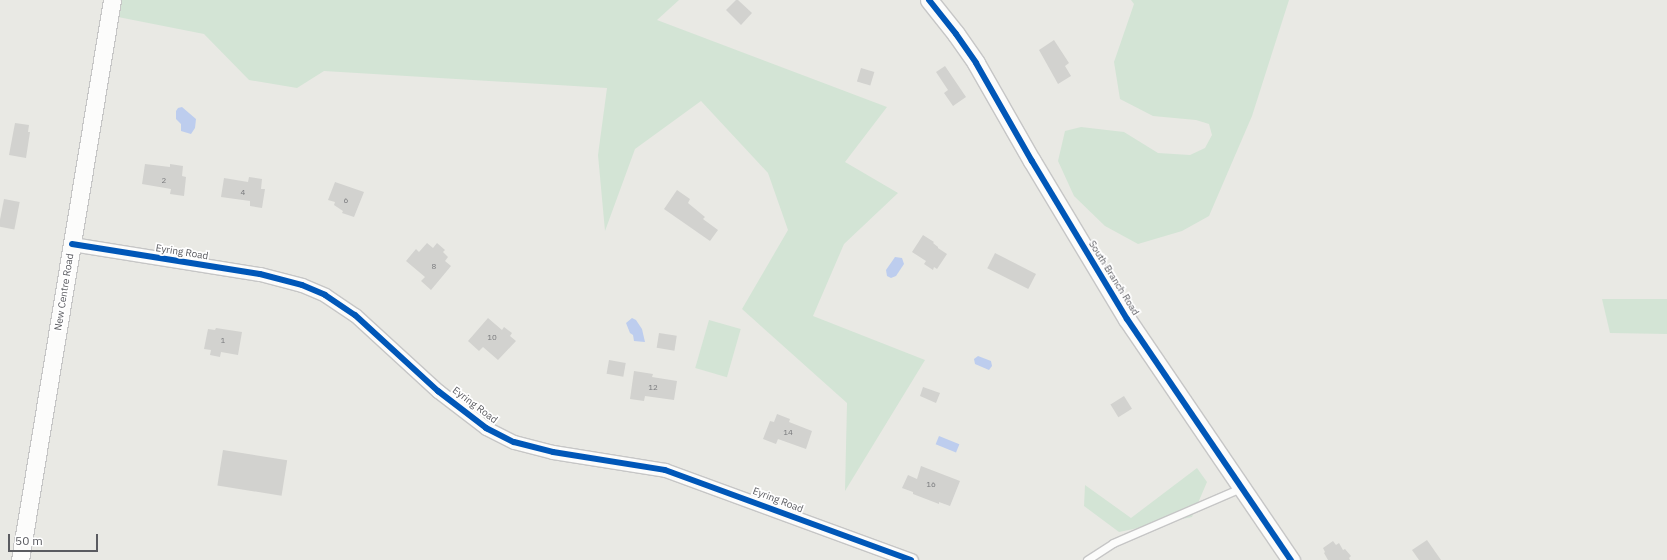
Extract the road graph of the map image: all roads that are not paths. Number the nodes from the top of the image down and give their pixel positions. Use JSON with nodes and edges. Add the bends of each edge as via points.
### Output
{"nodes":[{"id":1,"x":112,"y":0,"type":"edge"},
{"id":2,"x":929,"y":0,"type":"edge"},
{"id":3,"x":72,"y":244,"type":"junction"},
{"id":4,"x":1242,"y":487,"type":"junction"},
{"id":5,"x":20,"y":560,"type":"edge"},
{"id":6,"x":911,"y":560,"type":"edge"},
{"id":7,"x":1087,"y":560,"type":"edge"},
{"id":8,"x":1291,"y":560,"type":"edge"}],
"edges":[{"from":1,"to":3,"type":"street","name":"New Centre Road"},
{"from":2,"to":4,"type":"street","name":"South Branch Road","via":[[976,63],[1127,319]]},
{"from":3,"to":5,"type":"street","name":"New Centre Road"},
{"from":3,"to":6,"type":"street","name":"Eyring Road","via":[[260,274],[302,285],[325,295],[355,315],[438,391],[486,428],[514,442],[552,452],[665,470]]},
{"from":4,"to":7,"type":"lane","via":[[1113,543]]},
{"from":4,"to":8,"type":"street","name":"South Branch Road"}]}
